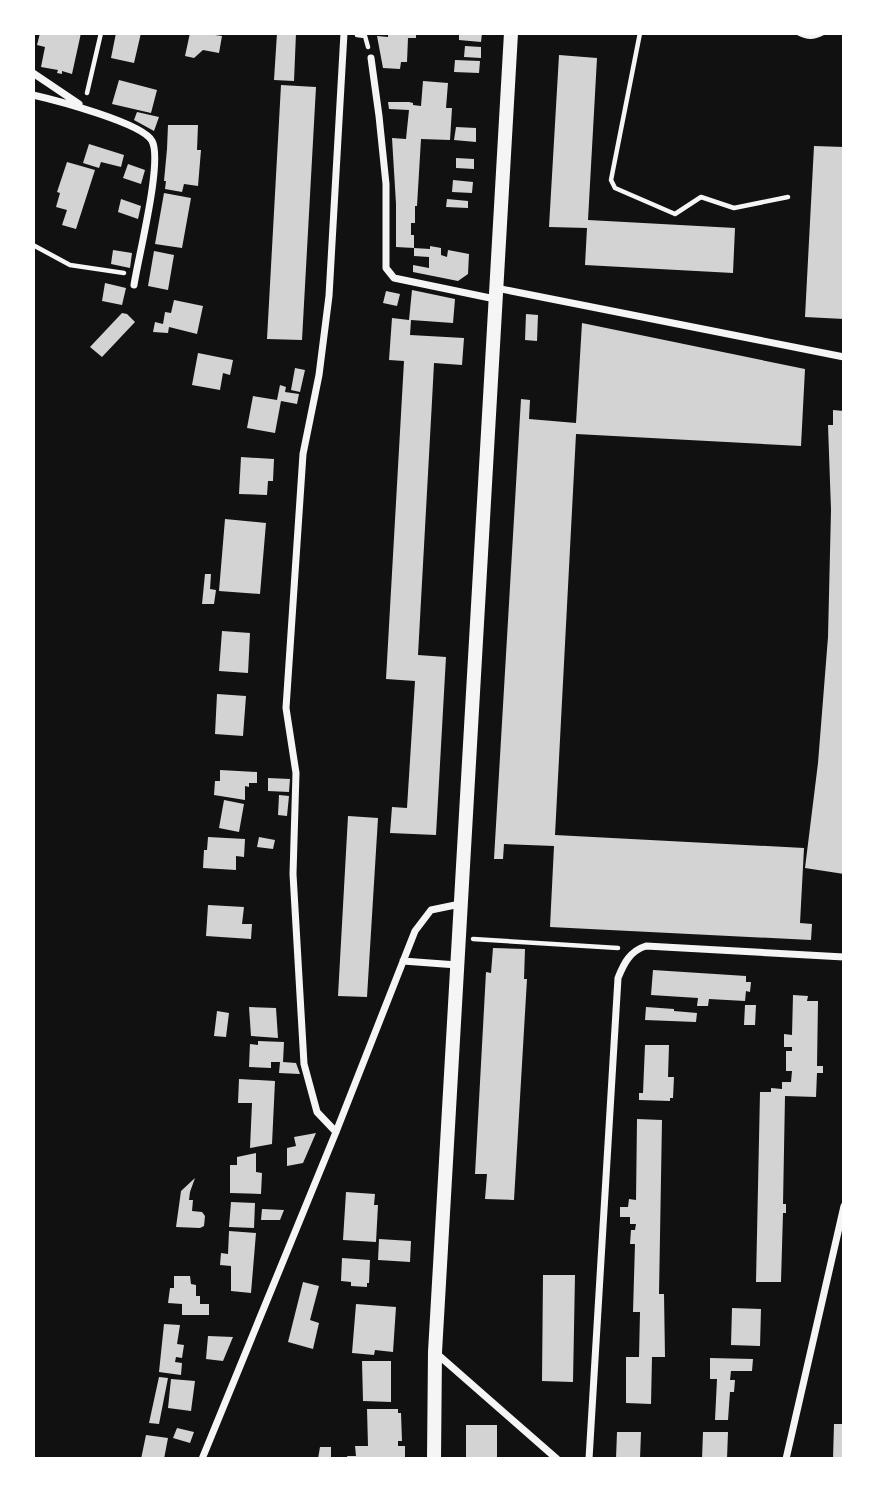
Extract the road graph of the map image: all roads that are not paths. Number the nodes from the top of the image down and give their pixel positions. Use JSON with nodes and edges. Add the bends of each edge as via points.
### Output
{"nodes":[{"id":1,"x":344,"y":33,"type":"edge"},
{"id":2,"x":511,"y":33,"type":"edge"},
{"id":3,"x":371,"y":58,"type":"dead end"},
{"id":4,"x":33,"y":73,"type":"edge"},
{"id":5,"x":33,"y":95,"type":"edge"},
{"id":6,"x":83,"y":107,"type":"junction"},
{"id":7,"x":134,"y":285,"type":"dead end"},
{"id":8,"x":496,"y":294,"type":"junction"},
{"id":9,"x":844,"y":357,"type":"edge"},
{"id":10,"x":461,"y":904,"type":"junction"},
{"id":11,"x":844,"y":957,"type":"edge"},
{"id":12,"x":402,"y":961,"type":"junction"},
{"id":13,"x":457,"y":965,"type":"junction"},
{"id":14,"x":336,"y":1132,"type":"junction"},
{"id":15,"x":844,"y":1206,"type":"edge"},
{"id":16,"x":435,"y":1352,"type":"junction"},
{"id":17,"x":202,"y":1459,"type":"edge"},
{"id":18,"x":434,"y":1459,"type":"edge"},
{"id":19,"x":557,"y":1459,"type":"edge"},
{"id":20,"x":589,"y":1459,"type":"edge"},
{"id":21,"x":786,"y":1459,"type":"edge"}],
"edges":[{"from":1,"to":14,"type":"street","via":[[329,296],[303,454],[286,708],[296,773],[293,874],[304,1064],[317,1112]]},
{"from":2,"to":8,"type":"main road"},
{"from":3,"to":8,"type":"street","via":[[386,184],[386,268],[394,278]]},
{"from":4,"to":6,"type":"street"},
{"from":5,"to":6,"type":"street"},
{"from":6,"to":7,"type":"street","via":[[152,139],[155,174]]},
{"from":8,"to":9,"type":"street"},
{"from":8,"to":10,"type":"main road"},
{"from":10,"to":12,"type":"street","via":[[431,910],[415,930]]},
{"from":10,"to":13,"type":"main road"},
{"from":11,"to":20,"type":"street","via":[[646,946],[636,949],[625,962],[618,978]]},
{"from":12,"to":13,"type":"street"},
{"from":12,"to":14,"type":"street"},
{"from":13,"to":16,"type":"main road"},
{"from":14,"to":17,"type":"street"},
{"from":15,"to":21,"type":"street"},
{"from":16,"to":18,"type":"main road"},
{"from":16,"to":19,"type":"street"}]}
